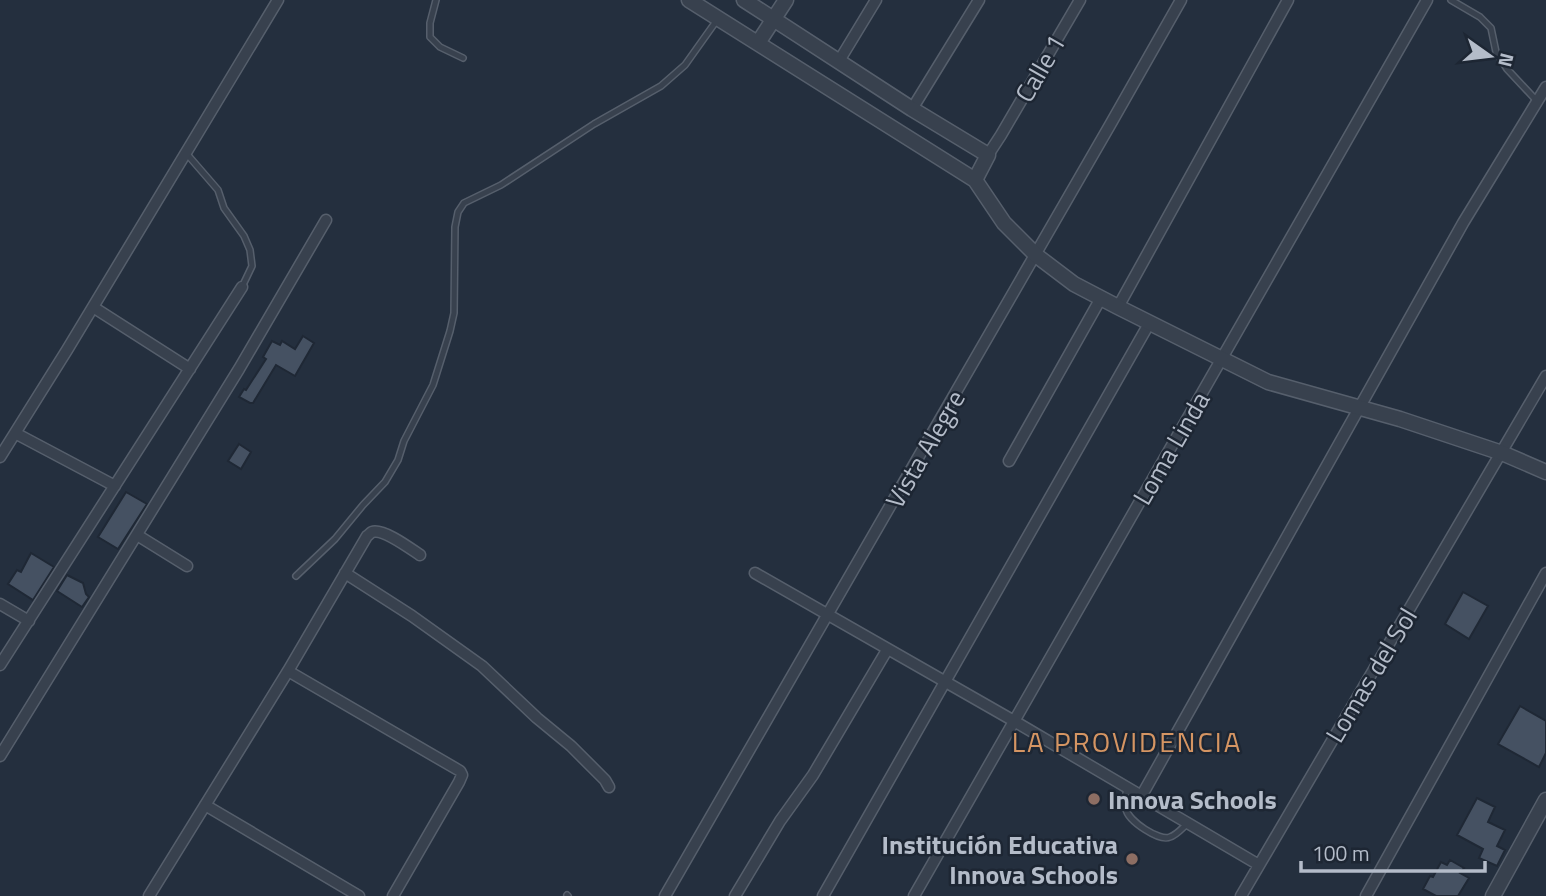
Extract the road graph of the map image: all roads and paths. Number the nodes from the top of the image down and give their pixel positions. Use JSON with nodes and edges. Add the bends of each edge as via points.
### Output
{"nodes":[{"id":1,"x":278,"y":0,"type":"edge"},
{"id":2,"x":436,"y":0,"type":"edge"},
{"id":3,"x":689,"y":0,"type":"edge"},
{"id":4,"x":719,"y":0,"type":"edge"},
{"id":5,"x":744,"y":0,"type":"edge"},
{"id":6,"x":786,"y":0,"type":"edge"},
{"id":7,"x":876,"y":0,"type":"edge"},
{"id":8,"x":979,"y":0,"type":"edge"},
{"id":9,"x":1080,"y":0,"type":"edge"},
{"id":10,"x":1181,"y":0,"type":"edge"},
{"id":11,"x":1289,"y":0,"type":"edge"},
{"id":12,"x":1427,"y":0,"type":"edge"},
{"id":13,"x":1451,"y":0,"type":"edge"},
{"id":14,"x":715,"y":16,"type":"junction"},
{"id":15,"x":775,"y":20,"type":"junction"},
{"id":16,"x":758,"y":43,"type":"junction"},
{"id":17,"x":463,"y":58,"type":"dead end"},
{"id":18,"x":839,"y":61,"type":"junction"},
{"id":19,"x":1546,"y":87,"type":"edge"},
{"id":20,"x":1538,"y":102,"type":"junction"},
{"id":21,"x":912,"y":109,"type":"junction"},
{"id":22,"x":186,"y":153,"type":"junction"},
{"id":23,"x":988,"y":155,"type":"junction"},
{"id":24,"x":975,"y":180,"type":"junction"},
{"id":25,"x":326,"y":220,"type":"dead end"},
{"id":26,"x":1037,"y":256,"type":"junction"},
{"id":27,"x":242,"y":287,"type":"joint"},
{"id":28,"x":1101,"y":298,"type":"junction"},
{"id":29,"x":93,"y":307,"type":"junction"},
{"id":30,"x":1118,"y":307,"type":"junction"},
{"id":31,"x":1150,"y":322,"type":"junction"},
{"id":32,"x":1222,"y":359,"type":"junction"},
{"id":33,"x":190,"y":369,"type":"junction"},
{"id":34,"x":1546,"y":376,"type":"edge"},
{"id":35,"x":1361,"y":408,"type":"junction"},
{"id":36,"x":15,"y":433,"type":"junction"},
{"id":37,"x":1502,"y":453,"type":"junction"},
{"id":38,"x":0,"y":457,"type":"edge"},
{"id":39,"x":1009,"y":461,"type":"dead end"},
{"id":40,"x":1546,"y":472,"type":"edge"},
{"id":41,"x":115,"y":486,"type":"junction"},
{"id":42,"x":136,"y":535,"type":"junction"},
{"id":43,"x":420,"y":555,"type":"dead end"},
{"id":44,"x":187,"y":566,"type":"dead end"},
{"id":45,"x":345,"y":573,"type":"junction"},
{"id":46,"x":755,"y":573,"type":"dead end"},
{"id":47,"x":1546,"y":573,"type":"edge"},
{"id":48,"x":296,"y":576,"type":"dead end"},
{"id":49,"x":0,"y":604,"type":"edge"},
{"id":50,"x":829,"y":615,"type":"junction"},
{"id":51,"x":29,"y":621,"type":"junction"},
{"id":52,"x":887,"y":649,"type":"junction"},
{"id":53,"x":0,"y":665,"type":"edge"},
{"id":54,"x":288,"y":671,"type":"junction"},
{"id":55,"x":945,"y":680,"type":"junction"},
{"id":56,"x":1014,"y":721,"type":"junction"},
{"id":57,"x":0,"y":757,"type":"edge"},
{"id":58,"x":609,"y":786,"type":"dead end"},
{"id":59,"x":1127,"y":787,"type":"junction"},
{"id":60,"x":1142,"y":795,"type":"junction"},
{"id":61,"x":1546,"y":800,"type":"edge"},
{"id":62,"x":205,"y":805,"type":"junction"},
{"id":63,"x":1188,"y":823,"type":"junction"},
{"id":64,"x":1259,"y":865,"type":"junction"},
{"id":65,"x":149,"y":896,"type":"edge"},
{"id":66,"x":359,"y":896,"type":"edge"},
{"id":67,"x":393,"y":896,"type":"edge"},
{"id":68,"x":665,"y":896,"type":"edge"},
{"id":69,"x":735,"y":896,"type":"edge"},
{"id":70,"x":823,"y":896,"type":"edge"},
{"id":71,"x":914,"y":896,"type":"edge"},
{"id":72,"x":1241,"y":896,"type":"edge"},
{"id":73,"x":1366,"y":896,"type":"edge"},
{"id":74,"x":1493,"y":896,"type":"edge"}],
"edges":[{"from":1,"to":22,"type":"street"},
{"from":2,"to":17,"type":"lane","via":[[430,37]]},
{"from":3,"to":14,"type":"street"},
{"from":4,"to":14,"type":"street"},
{"from":5,"to":15,"type":"street"},
{"from":6,"to":15,"type":"street"},
{"from":7,"to":18,"type":"street"},
{"from":8,"to":21,"type":"street"},
{"from":9,"to":23,"type":"street","name":"Calle 1"},
{"from":10,"to":26,"type":"street","name":"Vista Alegre"},
{"from":11,"to":30,"type":"street"},
{"from":12,"to":32,"type":"street","name":"Loma Linda"},
{"from":13,"to":20,"type":"lane","via":[[1491,28],[1496,52]]},
{"from":14,"to":16,"type":"street"},
{"from":14,"to":48,"type":"lane","via":[[685,65],[661,86],[464,203],[455,226],[454,313],[433,385],[385,482]]},
{"from":15,"to":16,"type":"street"},
{"from":15,"to":18,"type":"street"},
{"from":16,"to":24,"type":"street"},
{"from":18,"to":21,"type":"street"},
{"from":19,"to":20,"type":"street"},
{"from":20,"to":35,"type":"street","via":[[1463,223]]},
{"from":21,"to":23,"type":"street"},
{"from":22,"to":27,"type":"lane","via":[[218,190],[250,250],[252,265]]},
{"from":22,"to":29,"type":"street"},
{"from":23,"to":24,"type":"street"},
{"from":24,"to":26,"type":"street","via":[[1004,223]]},
{"from":25,"to":42,"type":"street"},
{"from":26,"to":28,"type":"street"},
{"from":26,"to":50,"type":"street","name":"Vista Alegre"},
{"from":27,"to":33,"type":"street"},
{"from":28,"to":30,"type":"street"},
{"from":28,"to":39,"type":"street"},
{"from":29,"to":33,"type":"street"},
{"from":29,"to":36,"type":"street"},
{"from":30,"to":31,"type":"street"},
{"from":31,"to":32,"type":"street"},
{"from":31,"to":55,"type":"street"},
{"from":32,"to":35,"type":"street","via":[[1268,382]]},
{"from":32,"to":56,"type":"street","name":"Loma Linda"},
{"from":33,"to":41,"type":"street"},
{"from":34,"to":37,"type":"street","name":"Lomas del Sol"},
{"from":35,"to":37,"type":"street"},
{"from":35,"to":60,"type":"street"},
{"from":36,"to":38,"type":"street"},
{"from":36,"to":41,"type":"street"},
{"from":37,"to":40,"type":"street"},
{"from":37,"to":64,"type":"street","name":"Lomas del Sol"},
{"from":41,"to":51,"type":"street"},
{"from":42,"to":44,"type":"street"},
{"from":42,"to":57,"type":"street"},
{"from":43,"to":45,"type":"street","via":[[372,532]]},
{"from":45,"to":54,"type":"street"},
{"from":45,"to":58,"type":"street","via":[[482,666]]},
{"from":46,"to":50,"type":"street"},
{"from":47,"to":73,"type":"street"},
{"from":49,"to":51,"type":"street"},
{"from":50,"to":52,"type":"street"},
{"from":50,"to":68,"type":"street","name":"Vista Alegre"},
{"from":51,"to":53,"type":"street"},
{"from":52,"to":55,"type":"street"},
{"from":52,"to":69,"type":"street"},
{"from":54,"to":62,"type":"street"},
{"from":54,"to":67,"type":"street","via":[[462,775]]},
{"from":55,"to":56,"type":"street"},
{"from":55,"to":70,"type":"street"},
{"from":56,"to":59,"type":"street"},
{"from":56,"to":71,"type":"street","name":"Loma Linda"},
{"from":59,"to":60,"type":"street"},
{"from":59,"to":63,"type":"lane","via":[[1128,816],[1161,838],[1171,837]]},
{"from":60,"to":63,"type":"street"},
{"from":61,"to":74,"type":"street"},
{"from":62,"to":65,"type":"street"},
{"from":62,"to":66,"type":"street"},
{"from":63,"to":64,"type":"street"},
{"from":64,"to":72,"type":"street","name":"Lomas del Sol"}]}
